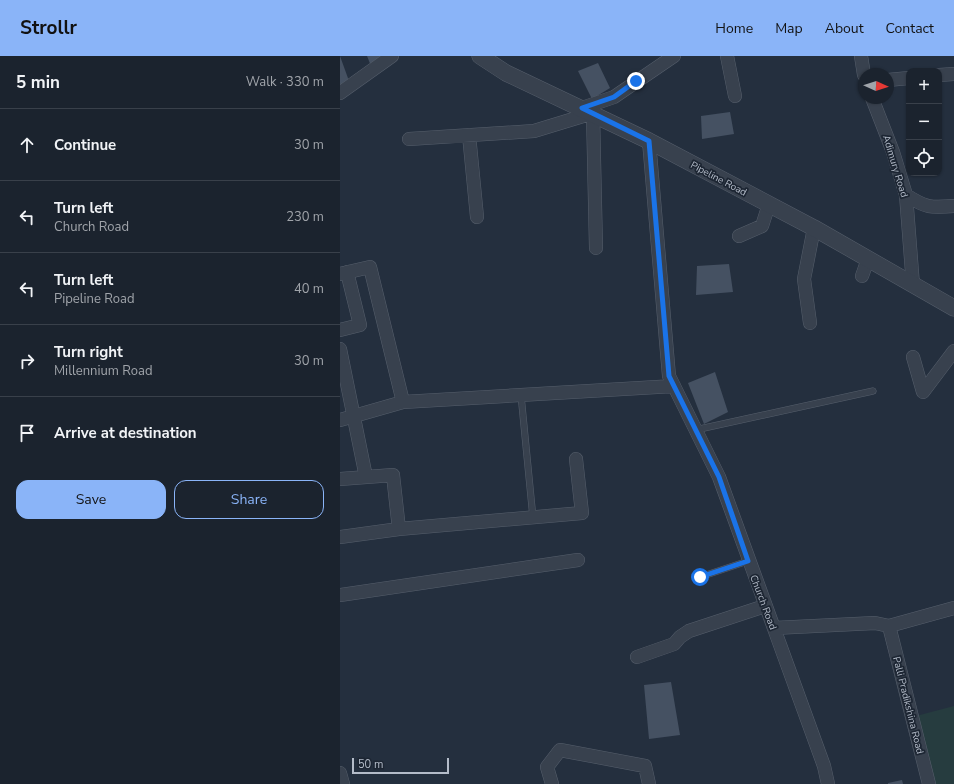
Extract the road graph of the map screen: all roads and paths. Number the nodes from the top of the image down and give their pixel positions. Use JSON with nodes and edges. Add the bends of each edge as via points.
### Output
{"nodes":[{"id":1,"x":392,"y":56,"type":"edge"},
{"id":2,"x":480,"y":56,"type":"edge"},
{"id":3,"x":674,"y":56,"type":"edge"},
{"id":4,"x":727,"y":56,"type":"edge"},
{"id":5,"x":861,"y":56,"type":"edge"},
{"id":6,"x":863,"y":68,"type":"edge"},
{"id":7,"x":954,"y":74,"type":"edge"},
{"id":8,"x":942,"y":75,"type":"edge"},
{"id":9,"x":906,"y":78,"type":"edge"},
{"id":10,"x":894,"y":79,"type":"edge"},
{"id":11,"x":340,"y":93,"type":"edge"},
{"id":12,"x":735,"y":96,"type":"dead end"},
{"id":13,"x":874,"y":104,"type":"edge"},
{"id":14,"x":588,"y":110,"type":"junction"},
{"id":15,"x":469,"y":135,"type":"junction"},
{"id":16,"x":409,"y":139,"type":"dead end"},
{"id":17,"x":649,"y":141,"type":"junction"},
{"id":18,"x":906,"y":195,"type":"junction"},
{"id":19,"x":769,"y":204,"type":"junction"},
{"id":20,"x":954,"y":206,"type":"edge"},
{"id":21,"x":477,"y":217,"type":"dead end"},
{"id":22,"x":814,"y":228,"type":"junction"},
{"id":23,"x":739,"y":236,"type":"dead end"},
{"id":24,"x":596,"y":248,"type":"dead end"},
{"id":25,"x":868,"y":259,"type":"junction"},
{"id":26,"x":344,"y":273,"type":"edge"},
{"id":27,"x":862,"y":276,"type":"dead end"},
{"id":28,"x":913,"y":285,"type":"junction"},
{"id":29,"x":954,"y":308,"type":"edge"},
{"id":30,"x":810,"y":323,"type":"dead end"},
{"id":31,"x":340,"y":330,"type":"edge"},
{"id":32,"x":340,"y":349,"type":"edge"},
{"id":33,"x":954,"y":351,"type":"edge"},
{"id":34,"x":913,"y":357,"type":"dead end"},
{"id":35,"x":674,"y":386,"type":"junction"},
{"id":36,"x":873,"y":391,"type":"dead end"},
{"id":37,"x":521,"y":395,"type":"junction"},
{"id":38,"x":403,"y":402,"type":"junction"},
{"id":39,"x":354,"y":416,"type":"junction"},
{"id":40,"x":340,"y":420,"type":"edge"},
{"id":41,"x":695,"y":430,"type":"junction"},
{"id":42,"x":576,"y":459,"type":"dead end"},
{"id":43,"x":366,"y":477,"type":"junction"},
{"id":44,"x":340,"y":479,"type":"edge"},
{"id":45,"x":533,"y":518,"type":"junction"},
{"id":46,"x":399,"y":529,"type":"junction"},
{"id":47,"x":340,"y":537,"type":"edge"},
{"id":48,"x":578,"y":560,"type":"dead end"},
{"id":49,"x":748,"y":561,"type":"junction"},
{"id":50,"x":700,"y":577,"type":"dead end"},
{"id":51,"x":340,"y":595,"type":"edge"},
{"id":52,"x":765,"y":606,"type":"junction"},
{"id":53,"x":954,"y":608,"type":"edge"},
{"id":54,"x":889,"y":626,"type":"junction"},
{"id":55,"x":774,"y":628,"type":"junction"},
{"id":56,"x":637,"y":657,"type":"dead end"},
{"id":57,"x":340,"y":773,"type":"edge"},
{"id":58,"x":343,"y":784,"type":"edge"},
{"id":59,"x":552,"y":784,"type":"edge"},
{"id":60,"x":649,"y":784,"type":"edge"},
{"id":61,"x":828,"y":784,"type":"edge"},
{"id":62,"x":929,"y":784,"type":"edge"}],
"edges":[{"from":1,"to":11,"type":"street"},
{"from":2,"to":14,"type":"street","name":"Pipeline Road","via":[[506,73]]},
{"from":3,"to":14,"type":"street","via":[[614,97]]},
{"from":4,"to":12,"type":"street"},
{"from":5,"to":6,"type":"street"},
{"from":7,"to":8,"type":"street"},
{"from":9,"to":10,"type":"street"},
{"from":13,"to":18,"type":"street","name":"Adimury Road"},
{"from":14,"to":15,"type":"street","via":[[534,131]]},
{"from":14,"to":17,"type":"street","name":"Pipeline Road"},
{"from":14,"to":24,"type":"street"},
{"from":15,"to":16,"type":"street"},
{"from":15,"to":21,"type":"street"},
{"from":17,"to":19,"type":"street","name":"Pipeline Road"},
{"from":17,"to":35,"type":"street","name":"Church Road","via":[[669,376]]},
{"from":18,"to":20,"type":"street","via":[[923,206]]},
{"from":18,"to":28,"type":"street","name":"Adimury Road"},
{"from":19,"to":22,"type":"street","name":"Pipeline Road"},
{"from":19,"to":23,"type":"street","via":[[762,226]]},
{"from":22,"to":25,"type":"street","name":"Pipeline Road"},
{"from":22,"to":30,"type":"street","via":[[804,279]]},
{"from":25,"to":27,"type":"street"},
{"from":25,"to":28,"type":"street","name":"Pipeline Road"},
{"from":26,"to":31,"type":"street","via":[[360,325]]},
{"from":26,"to":38,"type":"street","via":[[370,267]]},
{"from":28,"to":29,"type":"street","name":"Pipeline Road"},
{"from":32,"to":39,"type":"street"},
{"from":33,"to":34,"type":"street","via":[[923,392]]},
{"from":35,"to":37,"type":"street"},
{"from":35,"to":41,"type":"street","name":"Church Road"},
{"from":36,"to":41,"type":"lane"},
{"from":37,"to":38,"type":"street"},
{"from":37,"to":45,"type":"lane"},
{"from":38,"to":39,"type":"street"},
{"from":39,"to":40,"type":"street"},
{"from":39,"to":43,"type":"street"},
{"from":41,"to":49,"type":"street","name":"Church Road","via":[[719,477]]},
{"from":42,"to":45,"type":"street","via":[[582,513]]},
{"from":43,"to":44,"type":"street"},
{"from":43,"to":46,"type":"street","via":[[393,475]]},
{"from":45,"to":46,"type":"street"},
{"from":46,"to":47,"type":"street"},
{"from":48,"to":51,"type":"street"},
{"from":49,"to":50,"type":"lane"},
{"from":49,"to":52,"type":"street","name":"Church Road"},
{"from":52,"to":55,"type":"street","name":"Church Road"},
{"from":52,"to":56,"type":"street","via":[[689,631],[680,636],[674,644]]},
{"from":53,"to":54,"type":"street"},
{"from":54,"to":55,"type":"street","via":[[875,623]]},
{"from":54,"to":62,"type":"street","name":"Palli Pradikshina Road"},
{"from":55,"to":61,"type":"street","name":"Church Road","via":[[824,766]]},
{"from":57,"to":58,"type":"street"},
{"from":59,"to":60,"type":"street","via":[[547,767],[560,750],[645,766]]}]}
